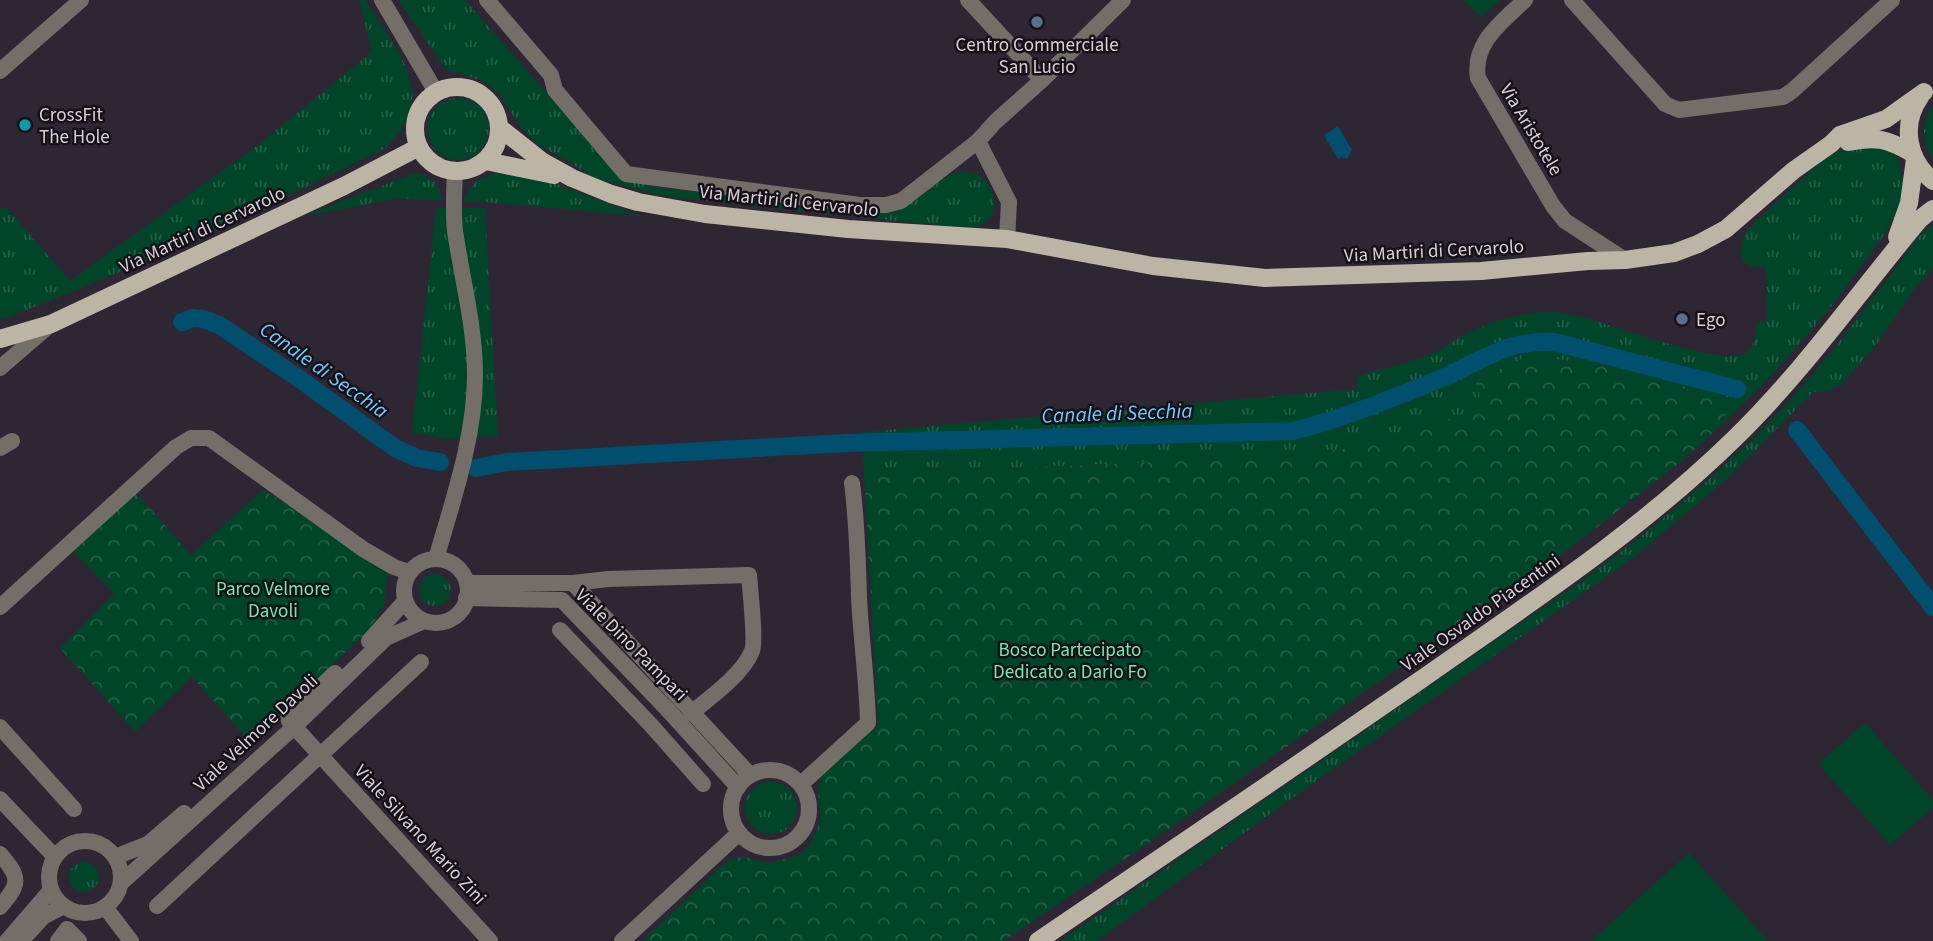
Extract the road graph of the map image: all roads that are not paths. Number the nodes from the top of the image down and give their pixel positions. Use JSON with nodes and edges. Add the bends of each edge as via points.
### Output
{"nodes":[{"id":1,"x":81,"y":0,"type":"edge"},
{"id":2,"x":382,"y":0,"type":"edge"},
{"id":3,"x":487,"y":0,"type":"edge"},
{"id":4,"x":968,"y":0,"type":"edge"},
{"id":5,"x":1123,"y":0,"type":"edge"},
{"id":6,"x":1525,"y":0,"type":"edge"},
{"id":7,"x":1572,"y":0,"type":"edge"},
{"id":8,"x":1892,"y":0,"type":"edge"},
{"id":9,"x":0,"y":71,"type":"edge"},
{"id":10,"x":1042,"y":80,"type":"junction"},
{"id":11,"x":1928,"y":88,"type":"edge"},
{"id":12,"x":436,"y":92,"type":"junction"},
{"id":13,"x":500,"y":128,"type":"junction"},
{"id":14,"x":978,"y":141,"type":"junction"},
{"id":15,"x":1831,"y":144,"type":"junction"},
{"id":16,"x":419,"y":147,"type":"junction"},
{"id":17,"x":1914,"y":156,"type":"junction"},
{"id":18,"x":485,"y":161,"type":"junction"},
{"id":19,"x":455,"y":172,"type":"junction"},
{"id":20,"x":572,"y":178,"type":"junction"},
{"id":21,"x":1933,"y":181,"type":"edge"},
{"id":22,"x":1933,"y":209,"type":"edge"},
{"id":23,"x":1007,"y":239,"type":"junction"},
{"id":24,"x":1891,"y":253,"type":"junction"},
{"id":25,"x":1625,"y":260,"type":"junction"},
{"id":26,"x":51,"y":324,"type":"junction"},
{"id":27,"x":0,"y":339,"type":"edge"},
{"id":28,"x":0,"y":368,"type":"edge"},
{"id":29,"x":852,"y":483,"type":"dead end"},
{"id":30,"x":436,"y":559,"type":"junction"},
{"id":31,"x":410,"y":572,"type":"junction"},
{"id":32,"x":573,"y":583,"type":"junction"},
{"id":33,"x":466,"y":591,"type":"junction"},
{"id":34,"x":405,"y":601,"type":"junction"},
{"id":35,"x":0,"y":607,"type":"edge"},
{"id":36,"x":424,"y":621,"type":"junction"},
{"id":37,"x":560,"y":629,"type":"dead end"},
{"id":38,"x":421,"y":662,"type":"dead end"},
{"id":39,"x":667,"y":709,"type":"junction"},
{"id":40,"x":691,"y":713,"type":"junction"},
{"id":41,"x":290,"y":723,"type":"junction"},
{"id":42,"x":650,"y":724,"type":"junction"},
{"id":43,"x":0,"y":727,"type":"edge"},
{"id":44,"x":320,"y":755,"type":"junction"},
{"id":45,"x":750,"y":775,"type":"junction"},
{"id":46,"x":703,"y":784,"type":"dead end"},
{"id":47,"x":801,"y":784,"type":"junction"},
{"id":48,"x":738,"y":787,"type":"junction"},
{"id":49,"x":0,"y":799,"type":"edge"},
{"id":50,"x":74,"y":809,"type":"dead end"},
{"id":51,"x":739,"y":834,"type":"junction"},
{"id":52,"x":0,"y":854,"type":"edge"},
{"id":53,"x":55,"y":857,"type":"junction"},
{"id":54,"x":115,"y":857,"type":"junction"},
{"id":55,"x":121,"y":883,"type":"junction"},
{"id":56,"x":51,"y":890,"type":"junction"},
{"id":57,"x":64,"y":906,"type":"junction"},
{"id":58,"x":157,"y":906,"type":"dead end"},
{"id":59,"x":0,"y":907,"type":"edge"},
{"id":60,"x":105,"y":907,"type":"junction"},
{"id":61,"x":7,"y":941,"type":"edge"},
{"id":62,"x":22,"y":941,"type":"edge"},
{"id":63,"x":58,"y":941,"type":"edge"},
{"id":64,"x":79,"y":941,"type":"edge"},
{"id":65,"x":131,"y":941,"type":"edge"},
{"id":66,"x":491,"y":941,"type":"edge"},
{"id":67,"x":622,"y":941,"type":"edge"},
{"id":68,"x":1038,"y":941,"type":"edge"}],
"edges":[{"from":1,"to":9,"type":"street"},
{"from":2,"to":12,"type":"street"},
{"from":3,"to":14,"type":"street","name":"Via Martiri di Cervarolo","via":[[551,75],[555,90],[625,174],[886,205],[901,201]]},
{"from":4,"to":10,"type":"street"},
{"from":5,"to":10,"type":"street"},
{"from":6,"to":25,"type":"street","name":"Via Aristotele","via":[[1485,41],[1478,78],[1553,206],[1565,220]]},
{"from":7,"to":8,"type":"street","via":[[1665,104],[1679,110],[1783,97]]},
{"from":10,"to":14,"type":"street","name":"Via Martiri di Cervarolo"},
{"from":11,"to":15,"type":"main road","name":"Via Martiri di Cervarolo","via":[[1897,113],[1850,130]]},
{"from":11,"to":17,"type":"main road","name":"Viale Osvaldo Piacentini","via":[[1911,114]]},
{"from":12,"to":13,"type":"main road","name":"Via Martiri di Cervarolo","via":[[472,89],[492,104]]},
{"from":12,"to":16,"type":"main road","via":[[426,100],[415,123]]},
{"from":13,"to":18,"type":"main road","via":[[496,146]]},
{"from":13,"to":20,"type":"main road","name":"Via Martiri di Cervarolo"},
{"from":14,"to":23,"type":"street","via":[[1009,202]]},
{"from":15,"to":17,"type":"main road","name":"Via Martiri di Cervarolo","via":[[1884,139]]},
{"from":15,"to":25,"type":"main road","name":"Via Martiri di Cervarolo","via":[[1726,229],[1674,253]]},
{"from":16,"to":19,"type":"main road","via":[[433,164]]},
{"from":16,"to":26,"type":"main road","name":"Via Martiri di Cervarolo"},
{"from":17,"to":21,"type":"main road"},
{"from":17,"to":24,"type":"main road","name":"Viale Osvaldo Piacentini","via":[[1909,203]]},
{"from":18,"to":19,"type":"main road"},
{"from":18,"to":20,"type":"main road","name":"Via Martiri di Cervarolo"},
{"from":19,"to":30,"type":"street","via":[[455,228],[475,376],[458,481]]},
{"from":20,"to":23,"type":"main road","name":"Via Martiri di Cervarolo","via":[[638,202],[705,214]]},
{"from":22,"to":24,"type":"main road","name":"Viale Osvaldo Piacentini"},
{"from":23,"to":25,"type":"main road","name":"Via Martiri di Cervarolo","via":[[1153,266],[1265,278],[1481,271]]},
{"from":24,"to":68,"type":"main road","name":"Viale Osvaldo Piacentini","via":[[1776,395],[1651,512],[1566,578]]},
{"from":26,"to":27,"type":"main road","name":"Via Martiri di Cervarolo"},
{"from":26,"to":28,"type":"street"},
{"from":29,"to":47,"type":"street","via":[[858,522],[867,723]]},
{"from":30,"to":31,"type":"street"},
{"from":30,"to":33,"type":"street","via":[[457,567]]},
{"from":31,"to":34,"type":"street","via":[[404,585]]},
{"from":31,"to":35,"type":"street","via":[[363,549],[209,438],[191,438],[130,486]]},
{"from":32,"to":33,"type":"street","name":"Viale Dino Pampari"},
{"from":32,"to":40,"type":"street","name":"Viale Dino Pampari"},
{"from":32,"to":40,"type":"street","name":"Viale Dino Pampari","via":[[749,575],[753,649],[720,690]]},
{"from":33,"to":36,"type":"street","name":"Viale Velmore Davoli","via":[[460,611],[452,618]]},
{"from":33,"to":39,"type":"street","name":"Viale Dino Pampari","via":[[562,600]]},
{"from":34,"to":36,"type":"street"},
{"from":34,"to":41,"type":"street","name":"Viale Velmore Davoli"},
{"from":36,"to":41,"type":"street","name":"Viale Velmore Davoli","via":[[386,638]]},
{"from":37,"to":42,"type":"street"},
{"from":38,"to":44,"type":"street"},
{"from":39,"to":42,"type":"street"},
{"from":39,"to":48,"type":"street","name":"Viale Dino Pampari"},
{"from":40,"to":45,"type":"street","name":"Viale Dino Pampari"},
{"from":41,"to":44,"type":"street","name":"Viale Silvano Mario Zini"},
{"from":41,"to":54,"type":"street","name":"Viale Velmore Davoli","via":[[148,844]]},
{"from":41,"to":55,"type":"street","name":"Viale Velmore Davoli"},
{"from":42,"to":46,"type":"street"},
{"from":43,"to":50,"type":"street"},
{"from":44,"to":58,"type":"street"},
{"from":44,"to":66,"type":"street","name":"Viale Silvano Mario Zini"},
{"from":45,"to":47,"type":"street","via":[[771,770],[793,776]]},
{"from":45,"to":48,"type":"street"},
{"from":47,"to":51,"type":"street","via":[[810,807],[803,831],[795,840],[772,849],[748,842]]},
{"from":48,"to":51,"type":"street","via":[[731,811]]},
{"from":49,"to":53,"type":"street"},
{"from":51,"to":67,"type":"street"},
{"from":52,"to":59,"type":"street","via":[[16,874],[16,883]]},
{"from":53,"to":54,"type":"street","via":[[65,847],[86,841],[107,848]]},
{"from":53,"to":56,"type":"street","via":[[50,869]]},
{"from":54,"to":55,"type":"street"},
{"from":55,"to":60,"type":"street"},
{"from":56,"to":57,"type":"street"},
{"from":56,"to":61,"type":"street"},
{"from":57,"to":60,"type":"street","via":[[85,913]]},
{"from":57,"to":62,"type":"street","via":[[43,917]]},
{"from":60,"to":65,"type":"street"},
{"from":63,"to":64,"type":"street","via":[[67,929]]}]}
